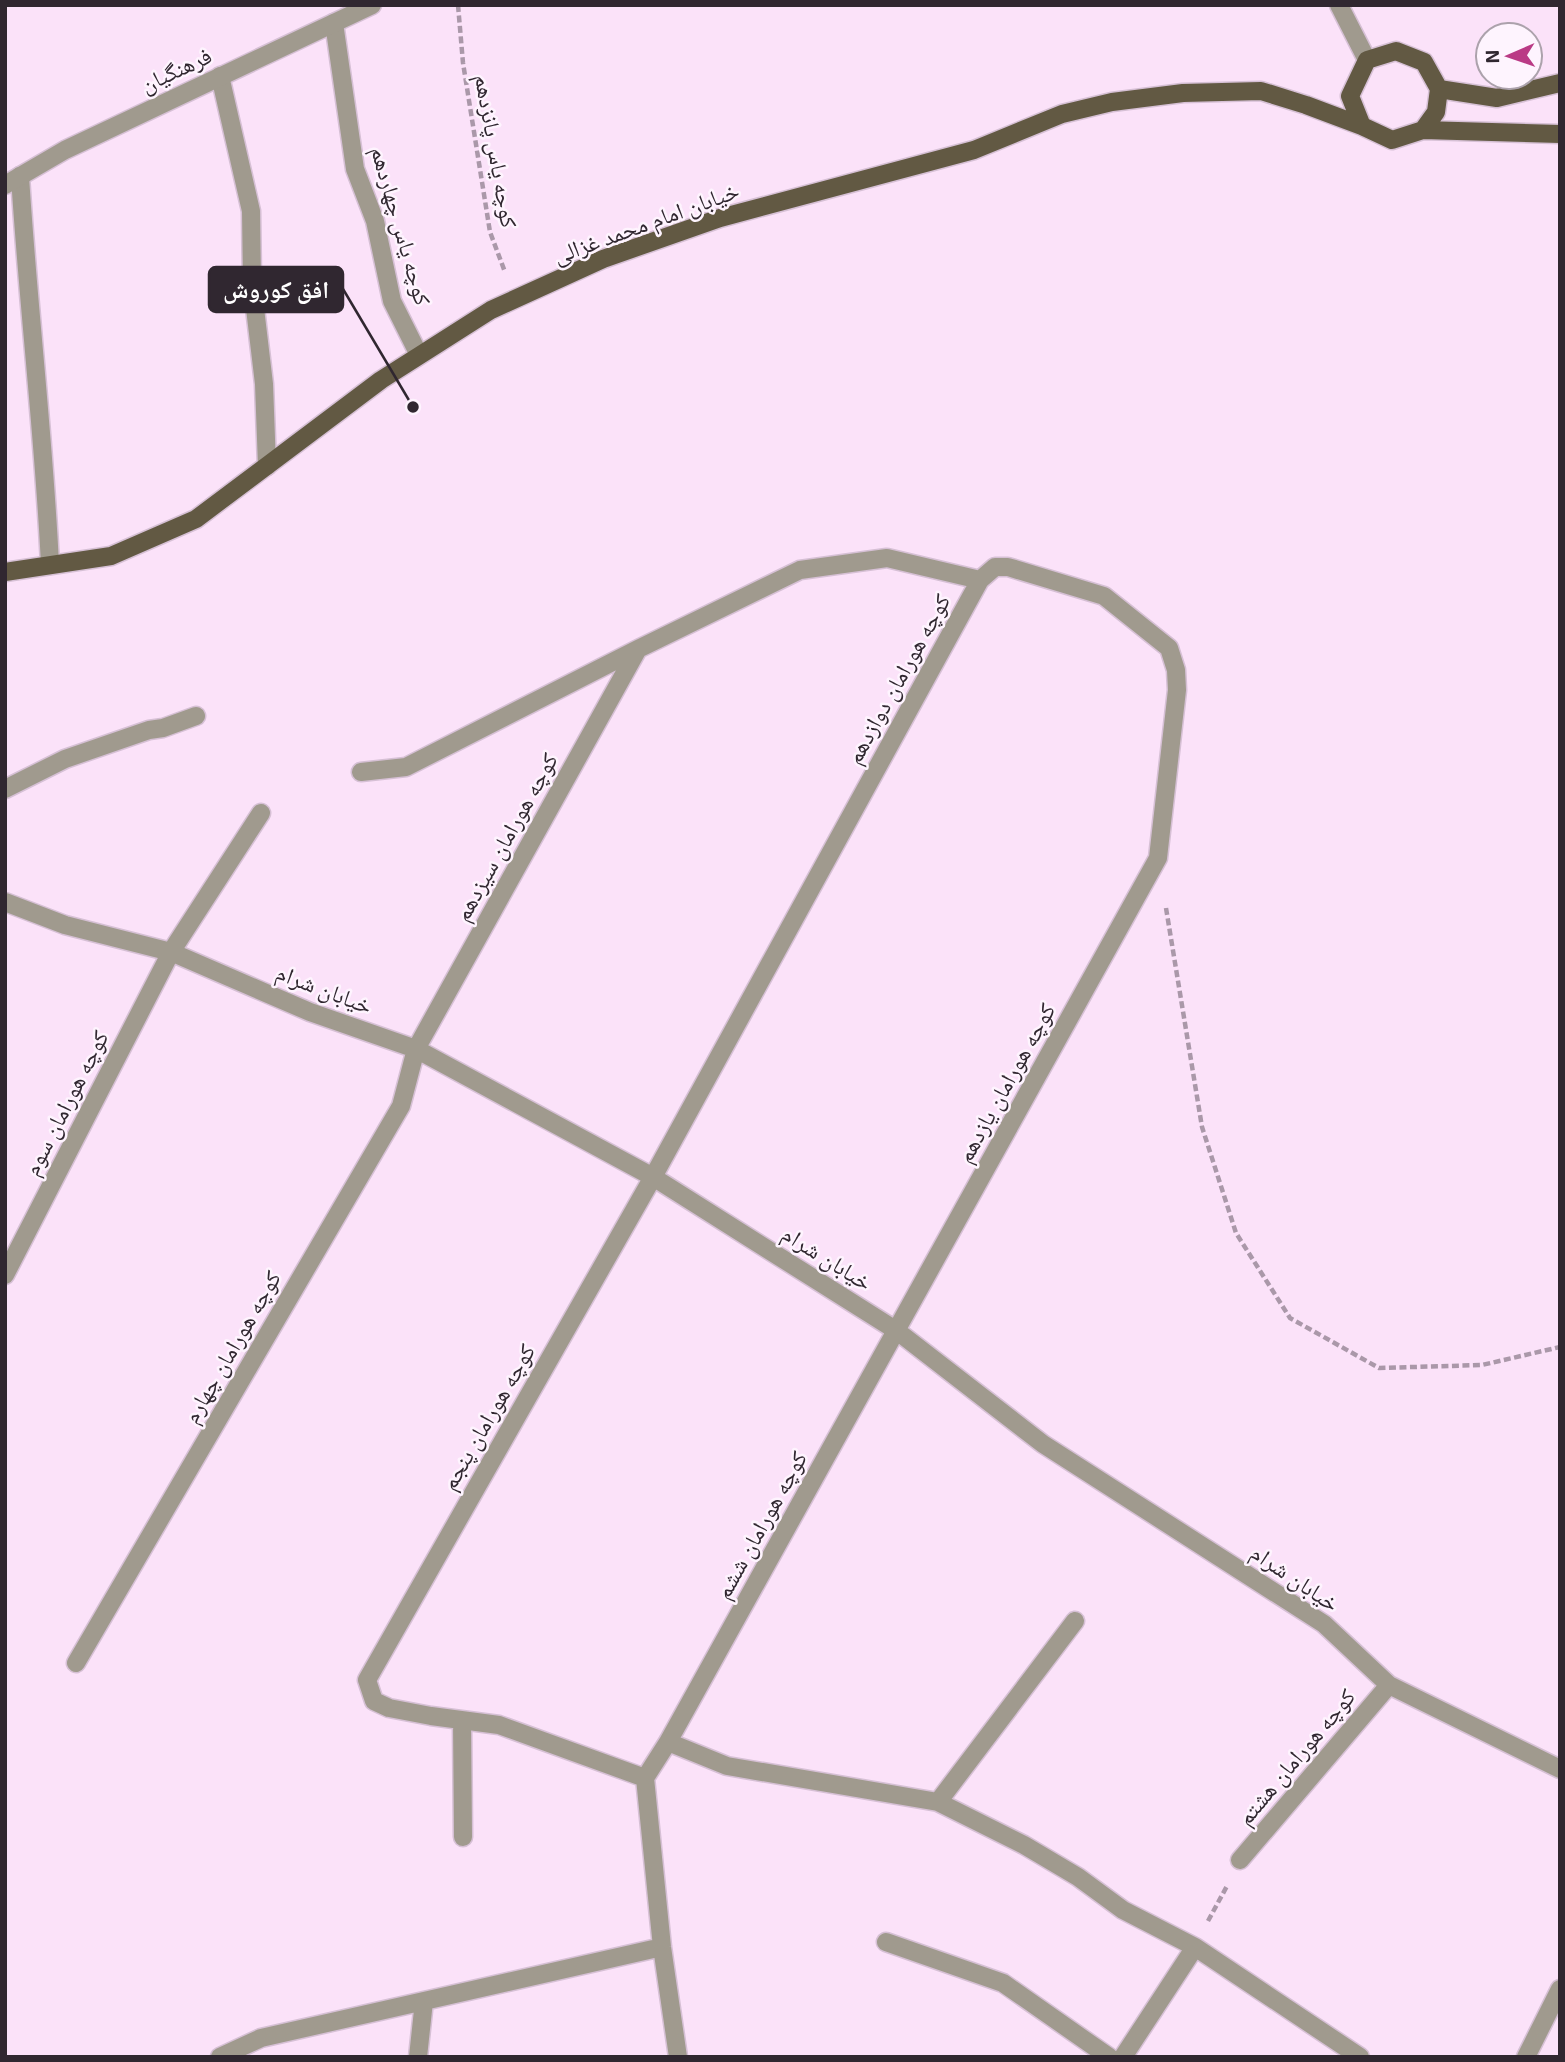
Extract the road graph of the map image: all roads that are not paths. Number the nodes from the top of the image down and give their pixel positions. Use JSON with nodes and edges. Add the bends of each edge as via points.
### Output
{"nodes":[{"id":1,"x":372,"y":5,"type":"edge"},
{"id":2,"x":1339,"y":5,"type":"edge"},
{"id":3,"x":334,"y":23,"type":"junction"},
{"id":4,"x":1367,"y":60,"type":"junction"},
{"id":5,"x":220,"y":76,"type":"junction"},
{"id":6,"x":1560,"y":83,"type":"edge"},
{"id":7,"x":1439,"y":89,"type":"junction"},
{"id":8,"x":1362,"y":126,"type":"junction"},
{"id":9,"x":1423,"y":130,"type":"junction"},
{"id":10,"x":1560,"y":134,"type":"edge"},
{"id":11,"x":13,"y":181,"type":"edge"},
{"id":12,"x":419,"y":355,"type":"junction"},
{"id":13,"x":267,"y":466,"type":"junction"},
{"id":14,"x":50,"y":565,"type":"junction"},
{"id":15,"x":5,"y":572,"type":"edge"},
{"id":16,"x":980,"y":580,"type":"junction"},
{"id":17,"x":638,"y":649,"type":"junction"},
{"id":18,"x":196,"y":716,"type":"dead end"},
{"id":19,"x":361,"y":772,"type":"dead end"},
{"id":20,"x":5,"y":789,"type":"edge"},
{"id":21,"x":261,"y":813,"type":"dead end"},
{"id":22,"x":1158,"y":858,"type":"joint"},
{"id":23,"x":5,"y":902,"type":"edge"},
{"id":24,"x":171,"y":952,"type":"junction"},
{"id":25,"x":416,"y":1049,"type":"junction"},
{"id":26,"x":653,"y":1177,"type":"junction"},
{"id":27,"x":5,"y":1275,"type":"edge"},
{"id":28,"x":897,"y":1331,"type":"junction"},
{"id":29,"x":1075,"y":1621,"type":"dead end"},
{"id":30,"x":76,"y":1663,"type":"dead end"},
{"id":31,"x":1390,"y":1685,"type":"junction"},
{"id":32,"x":462,"y":1720,"type":"junction"},
{"id":33,"x":667,"y":1742,"type":"junction"},
{"id":34,"x":1560,"y":1769,"type":"edge"},
{"id":35,"x":645,"y":1777,"type":"junction"},
{"id":36,"x":938,"y":1802,"type":"junction"},
{"id":37,"x":463,"y":1837,"type":"dead end"},
{"id":38,"x":1240,"y":1860,"type":"road end"},
{"id":39,"x":886,"y":1942,"type":"dead end"},
{"id":40,"x":662,"y":1947,"type":"junction"},
{"id":41,"x":1195,"y":1947,"type":"junction"},
{"id":42,"x":1560,"y":1989,"type":"edge"},
{"id":43,"x":424,"y":2001,"type":"junction"},
{"id":44,"x":220,"y":2057,"type":"edge"},
{"id":45,"x":418,"y":2057,"type":"edge"},
{"id":46,"x":678,"y":2057,"type":"edge"},
{"id":47,"x":1109,"y":2057,"type":"edge"},
{"id":48,"x":1123,"y":2057,"type":"edge"},
{"id":49,"x":1360,"y":2057,"type":"edge"},
{"id":50,"x":1527,"y":2057,"type":"edge"}],
"edges":[{"from":1,"to":3,"type":"street","name":"فرهنگیان"},
{"from":2,"to":4,"type":"street"},
{"from":3,"to":5,"type":"street","name":"فرهنگیان"},
{"from":3,"to":12,"type":"street","name":"کوچه یاس چهاردهم","via":[[355,169],[375,221],[392,301]]},
{"from":4,"to":7,"type":"main road","via":[[1396,51],[1415,58],[1424,62]]},
{"from":4,"to":8,"type":"main road","via":[[1350,96]]},
{"from":5,"to":11,"type":"street","name":"فرهنگیان","via":[[65,149]]},
{"from":5,"to":13,"type":"street","via":[[251,211],[252,283],[264,384]]},
{"from":6,"to":7,"type":"main road","via":[[1497,98]]},
{"from":7,"to":9,"type":"main road","via":[[1436,112]]},
{"from":8,"to":9,"type":"main road","via":[[1392,140]]},
{"from":8,"to":12,"type":"main road","name":"خیابان امام محمد غزالی","via":[[1261,92],[1183,93],[1062,114],[974,150],[720,218],[603,260],[491,310]]},
{"from":9,"to":10,"type":"main road"},
{"from":11,"to":14,"type":"street","via":[[46,471]]},
{"from":12,"to":13,"type":"main road","name":"خیابان امام محمد غزالی"},
{"from":13,"to":14,"type":"main road","name":"خیابان امام محمد غزالی","via":[[196,519],[111,556]]},
{"from":14,"to":15,"type":"main road","name":"خیابان امام محمد غزالی"},
{"from":16,"to":17,"type":"street","via":[[887,558],[800,570]]},
{"from":16,"to":22,"type":"street","name":"کوچه هورامان دوازدهم","via":[[995,567],[1008,567],[1104,596],[1169,648],[1177,690]]},
{"from":16,"to":26,"type":"street","name":"کوچه هورامان دوازدهم"},
{"from":17,"to":19,"type":"street","via":[[406,767]]},
{"from":17,"to":25,"type":"street","name":"کوچه هورامان سيزدهم"},
{"from":18,"to":20,"type":"street","via":[[65,759]]},
{"from":21,"to":24,"type":"street","name":"کوچه هورامان سوم"},
{"from":22,"to":28,"type":"street","name":"کوچه هورامان يازدهم"},
{"from":23,"to":24,"type":"street","name":"خیابان شرام","via":[[65,925]]},
{"from":24,"to":25,"type":"street","name":"خیابان شرام","via":[[310,1012]]},
{"from":24,"to":27,"type":"street","name":"کوچه هورامان سوم"},
{"from":25,"to":26,"type":"street","name":"خیابان شرام"},
{"from":25,"to":30,"type":"street","name":"کوچه هورامان چهارم","via":[[401,1106]]},
{"from":26,"to":28,"type":"street","name":"خیابان شرام"},
{"from":26,"to":32,"type":"street","name":"کوچه هورامان پنجم","via":[[367,1680],[374,1701],[389,1708]]},
{"from":28,"to":31,"type":"street","name":"خیابان شرام","via":[[1043,1444],[1324,1625]]},
{"from":28,"to":33,"type":"street","name":"کوچه هورامان ششم"},
{"from":29,"to":36,"type":"street"},
{"from":31,"to":34,"type":"street","name":"خیابان شرام"},
{"from":31,"to":38,"type":"street","name":"کوچه هورامان هشتم"},
{"from":32,"to":35,"type":"street","via":[[499,1725]]},
{"from":32,"to":37,"type":"street"},
{"from":33,"to":35,"type":"street","name":"کوچه هورامان ششم"},
{"from":33,"to":36,"type":"street","via":[[727,1766]]},
{"from":35,"to":40,"type":"street"},
{"from":36,"to":41,"type":"street","via":[[1024,1845],[1123,1910]]},
{"from":39,"to":47,"type":"street","via":[[1003,1983]]},
{"from":40,"to":43,"type":"street"},
{"from":40,"to":46,"type":"street"},
{"from":41,"to":48,"type":"street"},
{"from":41,"to":49,"type":"street"},
{"from":42,"to":50,"type":"street"},
{"from":43,"to":44,"type":"street","via":[[261,2038]]},
{"from":43,"to":45,"type":"street"}]}
